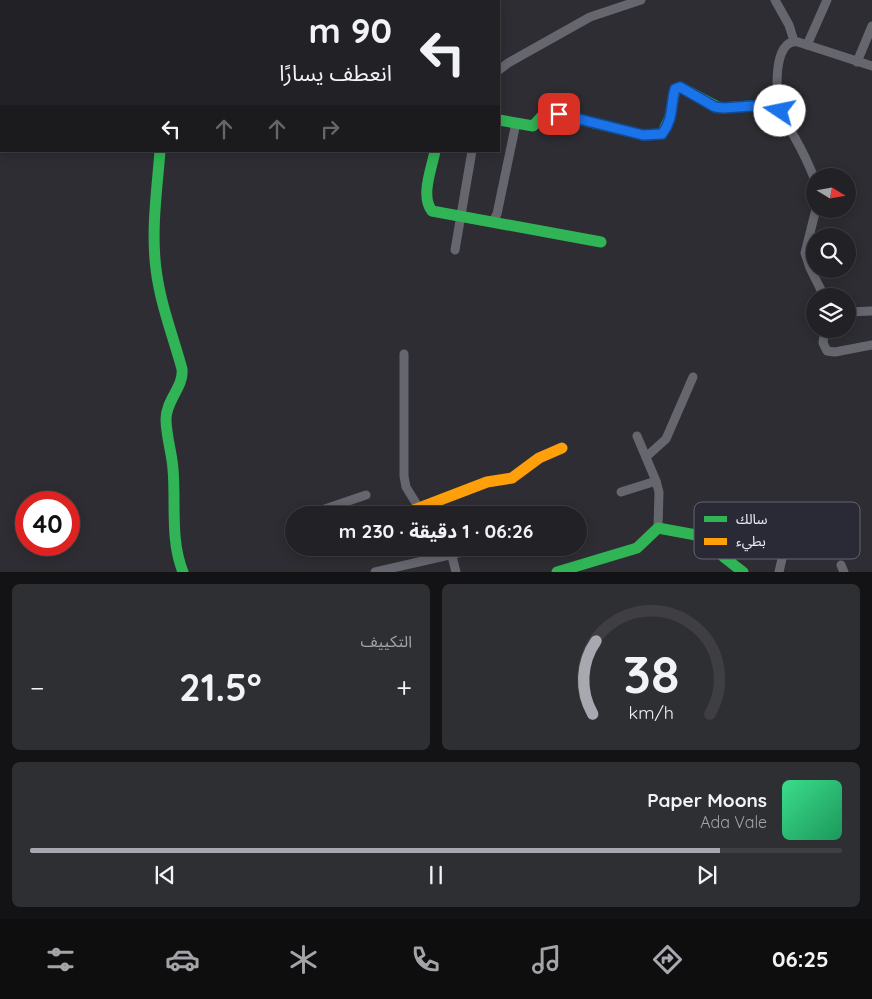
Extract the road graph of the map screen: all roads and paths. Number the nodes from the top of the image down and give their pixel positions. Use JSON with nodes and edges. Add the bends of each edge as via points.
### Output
{"nodes":[{"id":1,"x":641,"y":0,"type":"edge"},
{"id":2,"x":775,"y":0,"type":"edge"},
{"id":3,"x":827,"y":0,"type":"edge"},
{"id":4,"x":872,"y":26,"type":"edge"},
{"id":5,"x":794,"y":41,"type":"junction"},
{"id":6,"x":807,"y":44,"type":"junction"},
{"id":7,"x":857,"y":62,"type":"junction"},
{"id":8,"x":872,"y":66,"type":"edge"},
{"id":9,"x":500,"y":69,"type":"edge"},
{"id":10,"x":780,"y":111,"type":"junction"},
{"id":11,"x":500,"y":120,"type":"edge"},
{"id":12,"x":516,"y":123,"type":"junction"},
{"id":13,"x":160,"y":152,"type":"edge"},
{"id":14,"x":435,"y":152,"type":"edge"},
{"id":15,"x":472,"y":152,"type":"edge"},
{"id":16,"x":810,"y":168,"type":"edge"},
{"id":17,"x":460,"y":217,"type":"junction"},
{"id":18,"x":814,"y":218,"type":"edge"},
{"id":19,"x":493,"y":220,"type":"junction"},
{"id":20,"x":601,"y":242,"type":"dead end"},
{"id":21,"x":455,"y":250,"type":"dead end"},
{"id":22,"x":820,"y":288,"type":"edge"},
{"id":23,"x":872,"y":311,"type":"edge"},
{"id":24,"x":856,"y":312,"type":"edge"},
{"id":25,"x":824,"y":338,"type":"edge"},
{"id":26,"x":872,"y":345,"type":"edge"},
{"id":27,"x":404,"y":354,"type":"dead end"},
{"id":28,"x":693,"y":377,"type":"dead end"},
{"id":29,"x":637,"y":436,"type":"dead end"},
{"id":30,"x":562,"y":448,"type":"dead end"},
{"id":31,"x":646,"y":457,"type":"junction"},
{"id":32,"x":656,"y":481,"type":"junction"},
{"id":33,"x":621,"y":492,"type":"dead end"},
{"id":34,"x":366,"y":495,"type":"dead end"},
{"id":35,"x":438,"y":502,"type":"junction"},
{"id":36,"x":338,"y":505,"type":"joint"},
{"id":37,"x":335,"y":506,"type":"edge"},
{"id":38,"x":418,"y":506,"type":"edge"},
{"id":39,"x":425,"y":506,"type":"edge"},
{"id":40,"x":439,"y":506,"type":"edge"},
{"id":41,"x":658,"y":528,"type":"junction"},
{"id":42,"x":694,"y":535,"type":"edge"},
{"id":43,"x":433,"y":556,"type":"edge"},
{"id":44,"x":452,"y":556,"type":"edge"},
{"id":45,"x":726,"y":559,"type":"edge"},
{"id":46,"x":782,"y":559,"type":"edge"},
{"id":47,"x":183,"y":572,"type":"edge"},
{"id":48,"x":375,"y":572,"type":"edge"},
{"id":49,"x":456,"y":572,"type":"edge"},
{"id":50,"x":557,"y":572,"type":"edge"},
{"id":51,"x":743,"y":572,"type":"edge"},
{"id":52,"x":779,"y":572,"type":"edge"}],
"edges":[{"from":1,"to":9,"type":"street","via":[[590,17]]},
{"from":2,"to":5,"type":"street"},
{"from":3,"to":6,"type":"street"},
{"from":4,"to":7,"type":"street"},
{"from":5,"to":6,"type":"street"},
{"from":5,"to":10,"type":"street","via":[[782,50],[779,57]]},
{"from":6,"to":7,"type":"street"},
{"from":7,"to":8,"type":"street"},
{"from":10,"to":12,"type":"street","via":[[752,106],[715,107],[680,87],[675,89],[672,115],[662,134],[643,135],[553,113],[544,114],[533,126]]},
{"from":10,"to":16,"type":"street"},
{"from":11,"to":12,"type":"street"},
{"from":12,"to":19,"type":"street","via":[[497,214]]},
{"from":13,"to":47,"type":"street","via":[[154,250],[156,272],[183,378],[169,403],[166,419],[173,468],[177,556]]},
{"from":14,"to":17,"type":"street","via":[[427,192],[428,206],[432,211]]},
{"from":15,"to":17,"type":"street"},
{"from":17,"to":19,"type":"street","via":[[483,222]]},
{"from":17,"to":21,"type":"street"},
{"from":18,"to":22,"type":"street","via":[[805,253]]},
{"from":19,"to":20,"type":"street"},
{"from":23,"to":24,"type":"street"},
{"from":25,"to":26,"type":"street","via":[[827,351]]},
{"from":27,"to":38,"type":"street","via":[[404,476],[406,487]]},
{"from":28,"to":31,"type":"street","via":[[672,429]]},
{"from":29,"to":31,"type":"street"},
{"from":30,"to":35,"type":"street","via":[[539,458],[512,478],[487,482]]},
{"from":31,"to":32,"type":"street"},
{"from":32,"to":33,"type":"street"},
{"from":32,"to":41,"type":"street","via":[[659,492]]},
{"from":34,"to":36,"type":"street"},
{"from":35,"to":39,"type":"street"},
{"from":35,"to":40,"type":"street"},
{"from":36,"to":37,"type":"street"},
{"from":41,"to":42,"type":"street"},
{"from":41,"to":50,"type":"street","via":[[637,548]]},
{"from":43,"to":48,"type":"street"},
{"from":44,"to":49,"type":"street"},
{"from":45,"to":51,"type":"street"},
{"from":46,"to":52,"type":"street"}]}
